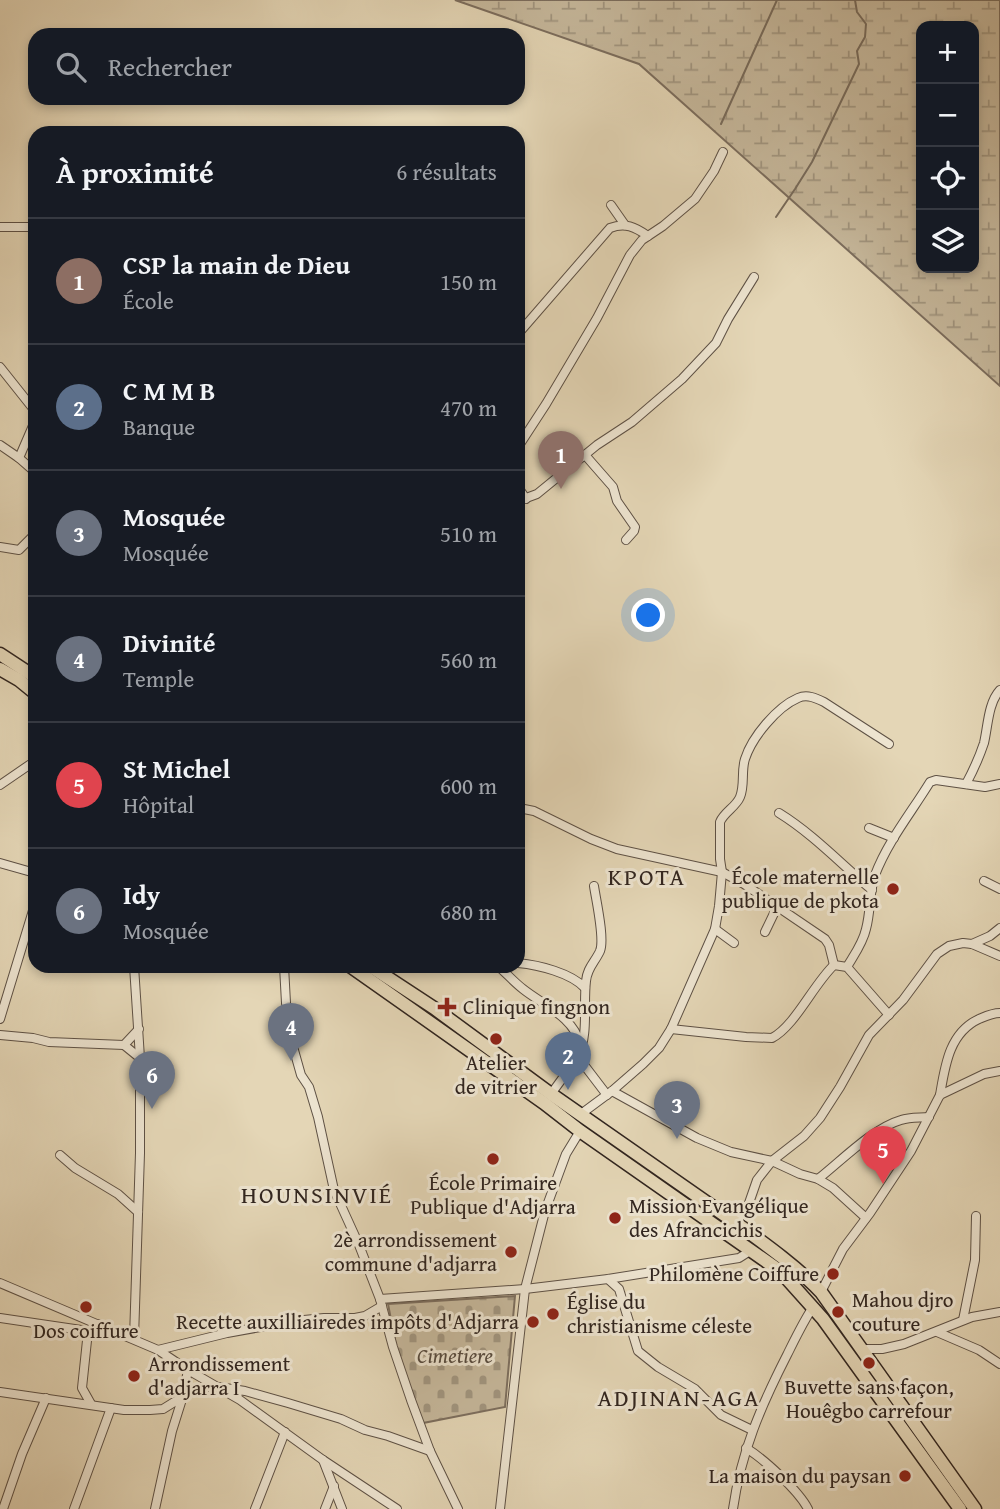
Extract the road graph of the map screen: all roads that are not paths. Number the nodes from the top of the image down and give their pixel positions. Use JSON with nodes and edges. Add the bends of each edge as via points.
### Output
{"nodes":[{"id":1,"x":723,"y":152,"type":"dead end"},
{"id":2,"x":611,"y":205,"type":"dead end"},
{"id":3,"x":625,"y":225,"type":"junction"},
{"id":4,"x":28,"y":226,"type":"edge"},
{"id":5,"x":0,"y":227,"type":"edge"},
{"id":6,"x":648,"y":236,"type":"junction"},
{"id":7,"x":754,"y":277,"type":"dead end"},
{"id":8,"x":525,"y":326,"type":"edge"},
{"id":9,"x":0,"y":367,"type":"edge"},
{"id":10,"x":28,"y":402,"type":"edge"},
{"id":11,"x":525,"y":436,"type":"edge"},
{"id":12,"x":28,"y":437,"type":"edge"},
{"id":13,"x":0,"y":445,"type":"edge"},
{"id":14,"x":584,"y":455,"type":"junction"},
{"id":15,"x":19,"y":458,"type":"junction"},
{"id":16,"x":28,"y":466,"type":"edge"},
{"id":17,"x":525,"y":499,"type":"edge"},
{"id":18,"x":626,"y":540,"type":"dead end"},
{"id":19,"x":28,"y":541,"type":"edge"},
{"id":20,"x":0,"y":547,"type":"edge"},
{"id":21,"x":0,"y":654,"type":"edge"},
{"id":22,"x":0,"y":669,"type":"edge"},
{"id":23,"x":28,"y":672,"type":"edge"},
{"id":24,"x":28,"y":688,"type":"edge"},
{"id":25,"x":1000,"y":690,"type":"edge"},
{"id":26,"x":889,"y":744,"type":"dead end"},
{"id":27,"x":28,"y":766,"type":"edge"},
{"id":28,"x":966,"y":784,"type":"junction"},
{"id":29,"x":1000,"y":784,"type":"edge"},
{"id":30,"x":0,"y":785,"type":"edge"},
{"id":31,"x":525,"y":808,"type":"edge"},
{"id":32,"x":779,"y":813,"type":"dead end"},
{"id":33,"x":869,"y":828,"type":"dead end"},
{"id":34,"x":894,"y":838,"type":"junction"},
{"id":35,"x":0,"y":863,"type":"edge"},
{"id":36,"x":28,"y":871,"type":"edge"},
{"id":37,"x":722,"y":872,"type":"junction"},
{"id":38,"x":984,"y":881,"type":"dead end"},
{"id":39,"x":594,"y":886,"type":"dead end"},
{"id":40,"x":1000,"y":889,"type":"edge"},
{"id":41,"x":872,"y":890,"type":"junction"},
{"id":42,"x":777,"y":907,"type":"junction"},
{"id":43,"x":28,"y":927,"type":"edge"},
{"id":44,"x":1000,"y":928,"type":"edge"},
{"id":45,"x":715,"y":929,"type":"junction"},
{"id":46,"x":765,"y":932,"type":"dead end"},
{"id":47,"x":734,"y":943,"type":"dead end"},
{"id":48,"x":972,"y":944,"type":"junction"},
{"id":49,"x":1000,"y":956,"type":"edge"},
{"id":50,"x":525,"y":965,"type":"edge"},
{"id":51,"x":834,"y":965,"type":"junction"},
{"id":52,"x":847,"y":967,"type":"junction"},
{"id":53,"x":134,"y":973,"type":"edge"},
{"id":54,"x":284,"y":973,"type":"edge"},
{"id":55,"x":360,"y":973,"type":"edge"},
{"id":56,"x":380,"y":973,"type":"edge"},
{"id":57,"x":505,"y":973,"type":"edge"},
{"id":58,"x":586,"y":988,"type":"junction"},
{"id":59,"x":1000,"y":1013,"type":"edge"},
{"id":60,"x":889,"y":1015,"type":"junction"},
{"id":61,"x":0,"y":1019,"type":"edge"},
{"id":62,"x":139,"y":1029,"type":"junction"},
{"id":63,"x":671,"y":1029,"type":"junction"},
{"id":64,"x":0,"y":1035,"type":"edge"},
{"id":65,"x":124,"y":1045,"type":"junction"},
{"id":66,"x":580,"y":1054,"type":"junction"},
{"id":67,"x":140,"y":1058,"type":"junction"},
{"id":68,"x":1000,"y":1071,"type":"edge"},
{"id":69,"x":610,"y":1093,"type":"junction"},
{"id":70,"x":551,"y":1094,"type":"junction"},
{"id":71,"x":940,"y":1096,"type":"junction"},
{"id":72,"x":581,"y":1114,"type":"junction"},
{"id":73,"x":929,"y":1117,"type":"junction"},
{"id":74,"x":580,"y":1130,"type":"junction"},
{"id":75,"x":60,"y":1155,"type":"dead end"},
{"id":76,"x":772,"y":1161,"type":"junction"},
{"id":77,"x":818,"y":1179,"type":"junction"},
{"id":78,"x":138,"y":1212,"type":"junction"},
{"id":79,"x":976,"y":1216,"type":"dead end"},
{"id":80,"x":866,"y":1218,"type":"junction"},
{"id":81,"x":736,"y":1223,"type":"junction"},
{"id":82,"x":750,"y":1251,"type":"junction"},
{"id":83,"x":608,"y":1279,"type":"junction"},
{"id":84,"x":0,"y":1283,"type":"edge"},
{"id":85,"x":525,"y":1289,"type":"junction"},
{"id":86,"x":821,"y":1292,"type":"junction"},
{"id":87,"x":381,"y":1302,"type":"junction"},
{"id":88,"x":813,"y":1307,"type":"junction"},
{"id":89,"x":1000,"y":1312,"type":"edge"},
{"id":90,"x":0,"y":1318,"type":"edge"},
{"id":91,"x":963,"y":1320,"type":"junction"},
{"id":92,"x":98,"y":1324,"type":"junction"},
{"id":93,"x":88,"y":1331,"type":"junction"},
{"id":94,"x":937,"y":1332,"type":"junction"},
{"id":95,"x":134,"y":1338,"type":"junction"},
{"id":96,"x":158,"y":1350,"type":"junction"},
{"id":97,"x":862,"y":1351,"type":"junction"},
{"id":98,"x":1000,"y":1364,"type":"edge"},
{"id":99,"x":188,"y":1370,"type":"junction"},
{"id":100,"x":219,"y":1387,"type":"junction"},
{"id":101,"x":82,"y":1388,"type":"junction"},
{"id":102,"x":0,"y":1392,"type":"edge"},
{"id":103,"x":183,"y":1396,"type":"junction"},
{"id":104,"x":46,"y":1398,"type":"junction"},
{"id":105,"x":65,"y":1401,"type":"junction"},
{"id":106,"x":91,"y":1404,"type":"junction"},
{"id":107,"x":111,"y":1408,"type":"junction"},
{"id":108,"x":163,"y":1409,"type":"junction"},
{"id":109,"x":752,"y":1430,"type":"junction"},
{"id":110,"x":172,"y":1431,"type":"junction"},
{"id":111,"x":285,"y":1433,"type":"junction"},
{"id":112,"x":746,"y":1448,"type":"junction"},
{"id":113,"x":430,"y":1451,"type":"junction"},
{"id":114,"x":323,"y":1460,"type":"junction"},
{"id":115,"x":334,"y":1486,"type":"junction"},
{"id":116,"x":3,"y":1509,"type":"edge"},
{"id":117,"x":74,"y":1509,"type":"edge"},
{"id":118,"x":155,"y":1509,"type":"edge"},
{"id":119,"x":255,"y":1509,"type":"edge"},
{"id":120,"x":325,"y":1509,"type":"edge"},
{"id":121,"x":342,"y":1509,"type":"edge"},
{"id":122,"x":397,"y":1509,"type":"edge"},
{"id":123,"x":458,"y":1509,"type":"edge"},
{"id":124,"x":500,"y":1509,"type":"edge"},
{"id":125,"x":733,"y":1509,"type":"edge"},
{"id":126,"x":808,"y":1509,"type":"edge"},
{"id":127,"x":960,"y":1509,"type":"edge"},
{"id":128,"x":975,"y":1509,"type":"edge"}],
"edges":[{"from":1,"to":6,"type":"street","via":[[695,199]]},
{"from":2,"to":3,"type":"street"},
{"from":3,"to":6,"type":"street"},
{"from":3,"to":8,"type":"street","via":[[610,228]]},
{"from":4,"to":5,"type":"street"},
{"from":6,"to":11,"type":"street","via":[[630,255]]},
{"from":7,"to":14,"type":"street","via":[[701,360],[640,416]]},
{"from":9,"to":10,"type":"street"},
{"from":12,"to":15,"type":"street"},
{"from":13,"to":15,"type":"street"},
{"from":14,"to":17,"type":"street"},
{"from":14,"to":18,"type":"street","via":[[612,487],[635,527]]},
{"from":15,"to":16,"type":"street"},
{"from":19,"to":20,"type":"street","via":[[19,550]]},
{"from":21,"to":23,"type":"main road"},
{"from":22,"to":24,"type":"main road"},
{"from":25,"to":28,"type":"street","via":[[994,697],[977,764]]},
{"from":26,"to":37,"type":"street","via":[[813,696],[799,697],[785,707],[769,720],[751,747],[741,796],[720,822]]},
{"from":27,"to":30,"type":"street"},
{"from":28,"to":29,"type":"street"},
{"from":28,"to":34,"type":"street","via":[[932,781]]},
{"from":31,"to":37,"type":"street","via":[[617,849]]},
{"from":32,"to":41,"type":"street"},
{"from":33,"to":34,"type":"street"},
{"from":34,"to":41,"type":"street"},
{"from":35,"to":36,"type":"street"},
{"from":37,"to":42,"type":"street"},
{"from":37,"to":45,"type":"street"},
{"from":38,"to":40,"type":"street"},
{"from":39,"to":58,"type":"street","via":[[602,942],[588,970]]},
{"from":41,"to":52,"type":"street","via":[[866,930]]},
{"from":42,"to":46,"type":"street"},
{"from":42,"to":51,"type":"street","via":[[825,939]]},
{"from":43,"to":61,"type":"street"},
{"from":44,"to":48,"type":"street"},
{"from":45,"to":47,"type":"street"},
{"from":45,"to":63,"type":"street"},
{"from":48,"to":49,"type":"street"},
{"from":48,"to":60,"type":"street","via":[[950,946],[937,954]]},
{"from":50,"to":58,"type":"street","via":[[568,975]]},
{"from":51,"to":52,"type":"street"},
{"from":51,"to":63,"type":"street","via":[[787,1026],[772,1038]]},
{"from":52,"to":60,"type":"street"},
{"from":53,"to":62,"type":"street"},
{"from":54,"to":87,"type":"street","via":[[292,1043],[318,1117],[334,1190]]},
{"from":55,"to":74,"type":"main road"},
{"from":56,"to":70,"type":"main road"},
{"from":57,"to":66,"type":"street","via":[[570,1025],[579,1038]]},
{"from":58,"to":66,"type":"street"},
{"from":59,"to":71,"type":"street","via":[[981,1018],[959,1033]]},
{"from":60,"to":76,"type":"street","via":[[869,1035],[820,1118]]},
{"from":62,"to":65,"type":"street"},
{"from":62,"to":67,"type":"street"},
{"from":63,"to":69,"type":"street","via":[[659,1048]]},
{"from":64,"to":65,"type":"street"},
{"from":65,"to":67,"type":"street"},
{"from":66,"to":69,"type":"street"},
{"from":66,"to":70,"type":"street"},
{"from":67,"to":78,"type":"street"},
{"from":68,"to":71,"type":"street"},
{"from":69,"to":72,"type":"street"},
{"from":69,"to":76,"type":"street","via":[[697,1138]]},
{"from":70,"to":72,"type":"main road"},
{"from":71,"to":73,"type":"street"},
{"from":72,"to":81,"type":"main road"},
{"from":73,"to":77,"type":"street","via":[[902,1119],[882,1129]]},
{"from":73,"to":80,"type":"street"},
{"from":74,"to":82,"type":"main road"},
{"from":74,"to":85,"type":"street","via":[[545,1211]]},
{"from":75,"to":78,"type":"street"},
{"from":76,"to":77,"type":"street"},
{"from":76,"to":81,"type":"street"},
{"from":77,"to":80,"type":"street"},
{"from":78,"to":95,"type":"street"},
{"from":79,"to":91,"type":"street","via":[[975,1260]]},
{"from":80,"to":86,"type":"street"},
{"from":81,"to":86,"type":"main road"},
{"from":82,"to":83,"type":"street","via":[[739,1258]]},
{"from":82,"to":88,"type":"main road","via":[[780,1271]]},
{"from":83,"to":85,"type":"street"},
{"from":83,"to":109,"type":"street","via":[[619,1289],[638,1351],[695,1389],[721,1415]]},
{"from":84,"to":92,"type":"street"},
{"from":85,"to":87,"type":"street"},
{"from":85,"to":124,"type":"street"},
{"from":86,"to":97,"type":"main road"},
{"from":87,"to":96,"type":"street","via":[[365,1316],[295,1321]]},
{"from":87,"to":113,"type":"street"},
{"from":88,"to":109,"type":"street"},
{"from":88,"to":127,"type":"main road"},
{"from":89,"to":91,"type":"street"},
{"from":90,"to":93,"type":"street"},
{"from":91,"to":94,"type":"street"},
{"from":92,"to":93,"type":"street"},
{"from":92,"to":95,"type":"street"},
{"from":93,"to":101,"type":"street"},
{"from":94,"to":97,"type":"street","via":[[904,1344]]},
{"from":94,"to":98,"type":"street"},
{"from":95,"to":96,"type":"street"},
{"from":96,"to":99,"type":"street"},
{"from":97,"to":128,"type":"main road"},
{"from":99,"to":100,"type":"street"},
{"from":99,"to":103,"type":"street"},
{"from":100,"to":103,"type":"street"},
{"from":100,"to":111,"type":"street"},
{"from":100,"to":113,"type":"street","via":[[341,1419]]},
{"from":101,"to":105,"type":"street"},
{"from":101,"to":106,"type":"street"},
{"from":102,"to":104,"type":"street"},
{"from":103,"to":108,"type":"street"},
{"from":103,"to":110,"type":"street"},
{"from":104,"to":105,"type":"street"},
{"from":104,"to":116,"type":"street"},
{"from":105,"to":106,"type":"street"},
{"from":106,"to":107,"type":"street"},
{"from":107,"to":108,"type":"street"},
{"from":107,"to":117,"type":"street"},
{"from":108,"to":110,"type":"street"},
{"from":109,"to":112,"type":"street"},
{"from":110,"to":118,"type":"street"},
{"from":111,"to":114,"type":"street"},
{"from":111,"to":119,"type":"street"},
{"from":112,"to":125,"type":"street"},
{"from":112,"to":126,"type":"street"},
{"from":113,"to":123,"type":"street"},
{"from":114,"to":115,"type":"street"},
{"from":114,"to":122,"type":"street"},
{"from":115,"to":120,"type":"street"},
{"from":115,"to":121,"type":"street"}]}
